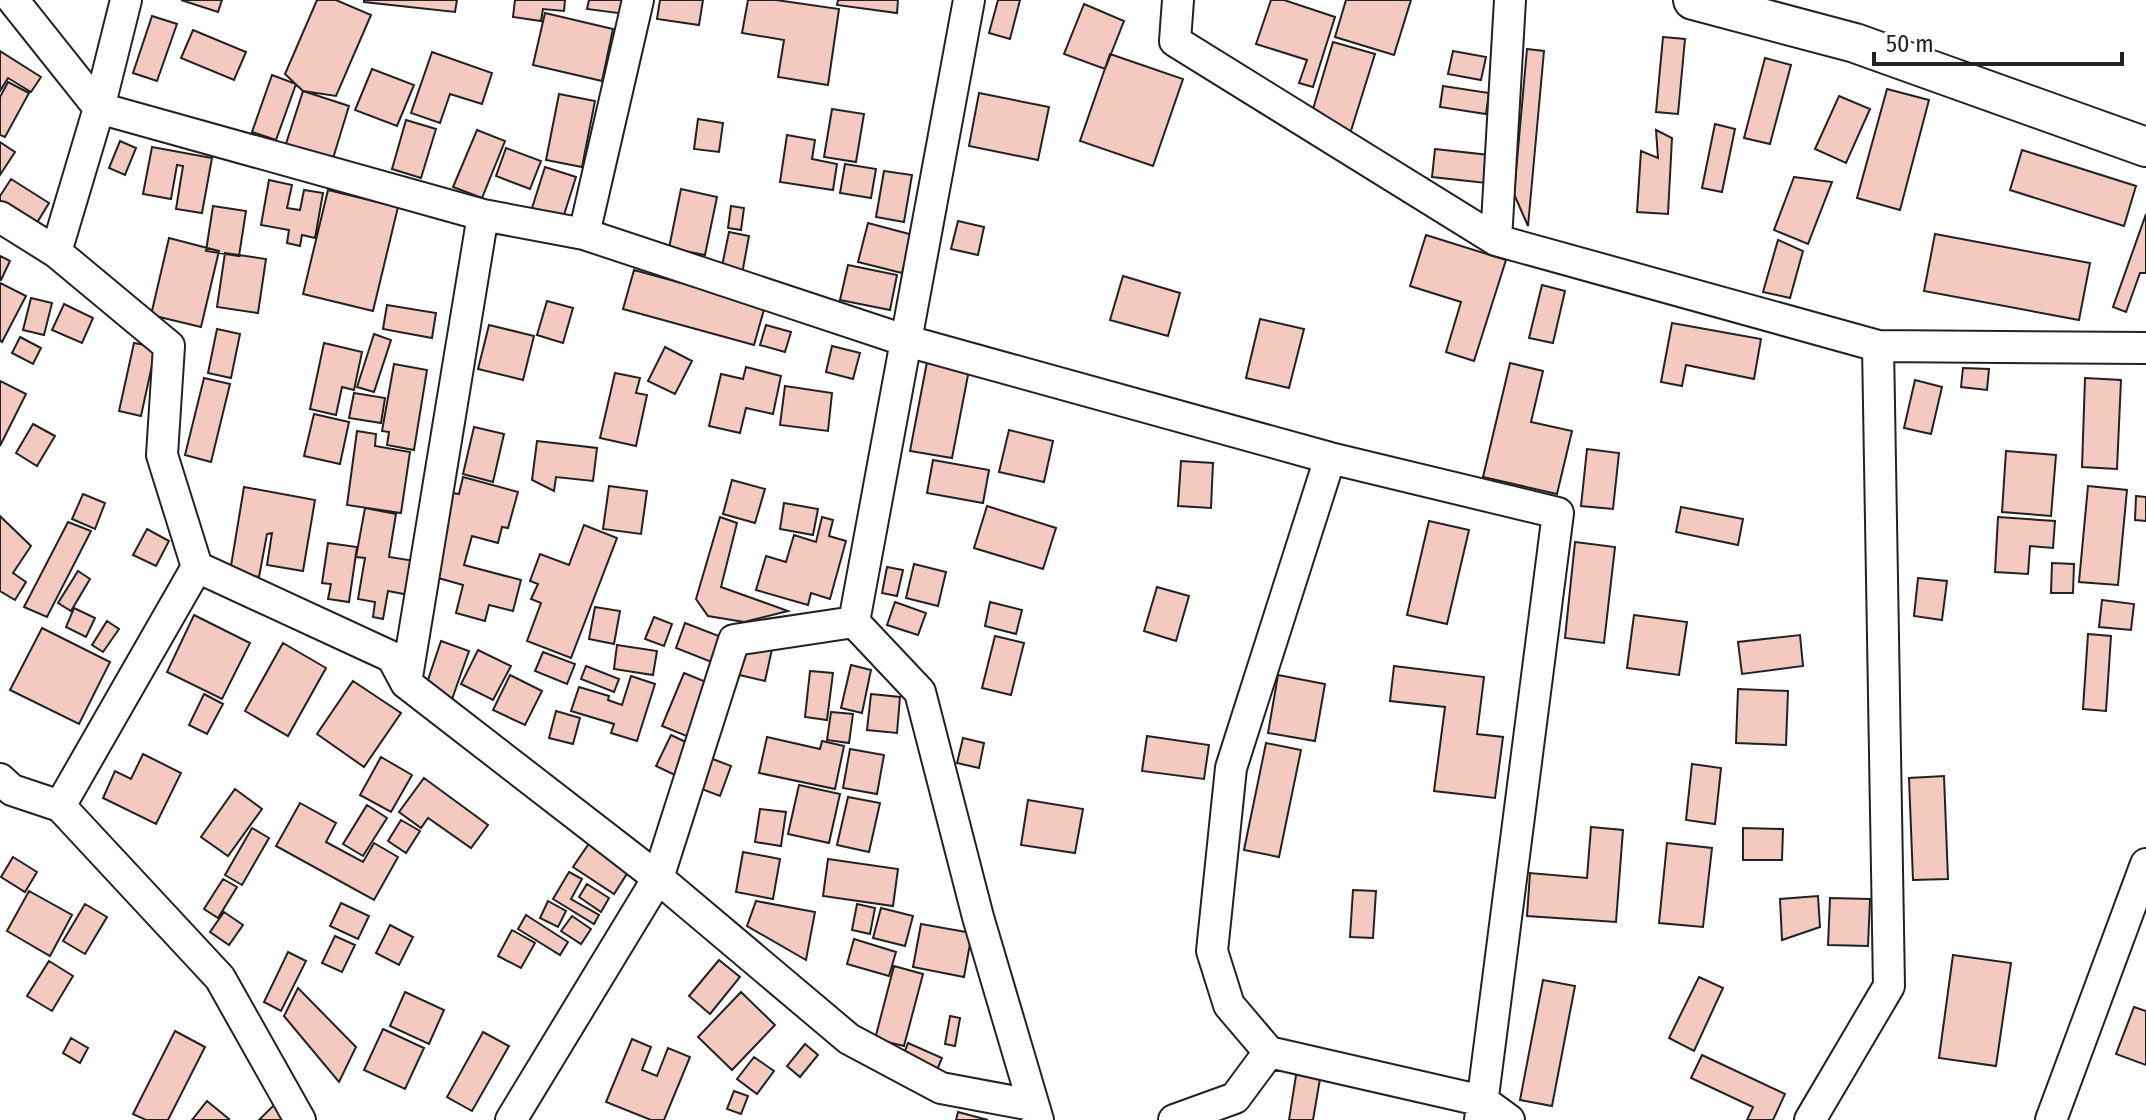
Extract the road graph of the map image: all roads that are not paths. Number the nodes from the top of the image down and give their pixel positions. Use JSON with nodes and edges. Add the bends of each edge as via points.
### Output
{"nodes":[{"id":1,"x":13,"y":0,"type":"edge"},
{"id":2,"x":126,"y":0,"type":"edge"},
{"id":3,"x":638,"y":0,"type":"edge"},
{"id":4,"x":969,"y":0,"type":"edge"},
{"id":5,"x":1178,"y":0,"type":"edge"},
{"id":6,"x":1510,"y":0,"type":"edge"},
{"id":7,"x":1693,"y":0,"type":"edge"},
{"id":8,"x":99,"y":108,"type":"junction"},
{"id":9,"x":2146,"y":147,"type":"edge"},
{"id":10,"x":483,"y":215,"type":"junction"},
{"id":11,"x":0,"y":217,"type":"edge"},
{"id":12,"x":584,"y":234,"type":"junction"},
{"id":13,"x":1496,"y":240,"type":"junction"},
{"id":14,"x":56,"y":252,"type":"junction"},
{"id":15,"x":907,"y":341,"type":"junction"},
{"id":16,"x":1878,"y":346,"type":"junction"},
{"id":17,"x":2146,"y":348,"type":"edge"},
{"id":18,"x":1330,"y":458,"type":"junction"},
{"id":19,"x":197,"y":567,"type":"junction"},
{"id":20,"x":854,"y":622,"type":"junction"},
{"id":21,"x":406,"y":683,"type":"junction"},
{"id":22,"x":4,"y":793,"type":"edge"},
{"id":23,"x":60,"y":806,"type":"junction"},
{"id":24,"x":2146,"y":864,"type":"edge"},
{"id":25,"x":658,"y":878,"type":"junction"},
{"id":26,"x":1269,"y":1052,"type":"junction"},
{"id":27,"x":1481,"y":1111,"type":"edge"},
{"id":28,"x":1035,"y":1113,"type":"edge"},
{"id":29,"x":300,"y":1120,"type":"edge"},
{"id":30,"x":511,"y":1120,"type":"edge"},
{"id":31,"x":1174,"y":1120,"type":"edge"},
{"id":32,"x":1509,"y":1120,"type":"edge"},
{"id":33,"x":1810,"y":1120,"type":"edge"},
{"id":34,"x":2051,"y":1120,"type":"edge"}],
"edges":[{"from":1,"to":8,"type":"street"},
{"from":2,"to":8,"type":"street"},
{"from":3,"to":12,"type":"street"},
{"from":4,"to":15,"type":"street"},
{"from":5,"to":13,"type":"street","via":[[1175,41]]},
{"from":6,"to":13,"type":"street"},
{"from":7,"to":9,"type":"street","via":[[1855,43]]},
{"from":8,"to":10,"type":"street"},
{"from":8,"to":14,"type":"street"},
{"from":10,"to":12,"type":"street"},
{"from":10,"to":21,"type":"street"},
{"from":11,"to":14,"type":"street"},
{"from":12,"to":15,"type":"street"},
{"from":13,"to":16,"type":"street"},
{"from":14,"to":19,"type":"street","via":[[169,346],[162,455]]},
{"from":15,"to":18,"type":"street"},
{"from":15,"to":20,"type":"street"},
{"from":16,"to":17,"type":"street"},
{"from":16,"to":33,"type":"street","via":[[1889,986]]},
{"from":18,"to":26,"type":"street","via":[[1231,768],[1212,951],[1229,1005]]},
{"from":18,"to":27,"type":"street","via":[[1558,513]]},
{"from":19,"to":21,"type":"street","via":[[392,657]]},
{"from":19,"to":23,"type":"street"},
{"from":20,"to":25,"type":"street","via":[[734,640]]},
{"from":20,"to":28,"type":"street","via":[[920,692]]},
{"from":21,"to":25,"type":"street"},
{"from":22,"to":23,"type":"street"},
{"from":23,"to":29,"type":"street","via":[[220,978]]},
{"from":24,"to":34,"type":"street"},
{"from":25,"to":28,"type":"street","via":[[849,1039],[941,1088]]},
{"from":25,"to":30,"type":"street"},
{"from":26,"to":27,"type":"street"},
{"from":26,"to":31,"type":"street","via":[[1235,1098]]},
{"from":27,"to":32,"type":"street"}]}
